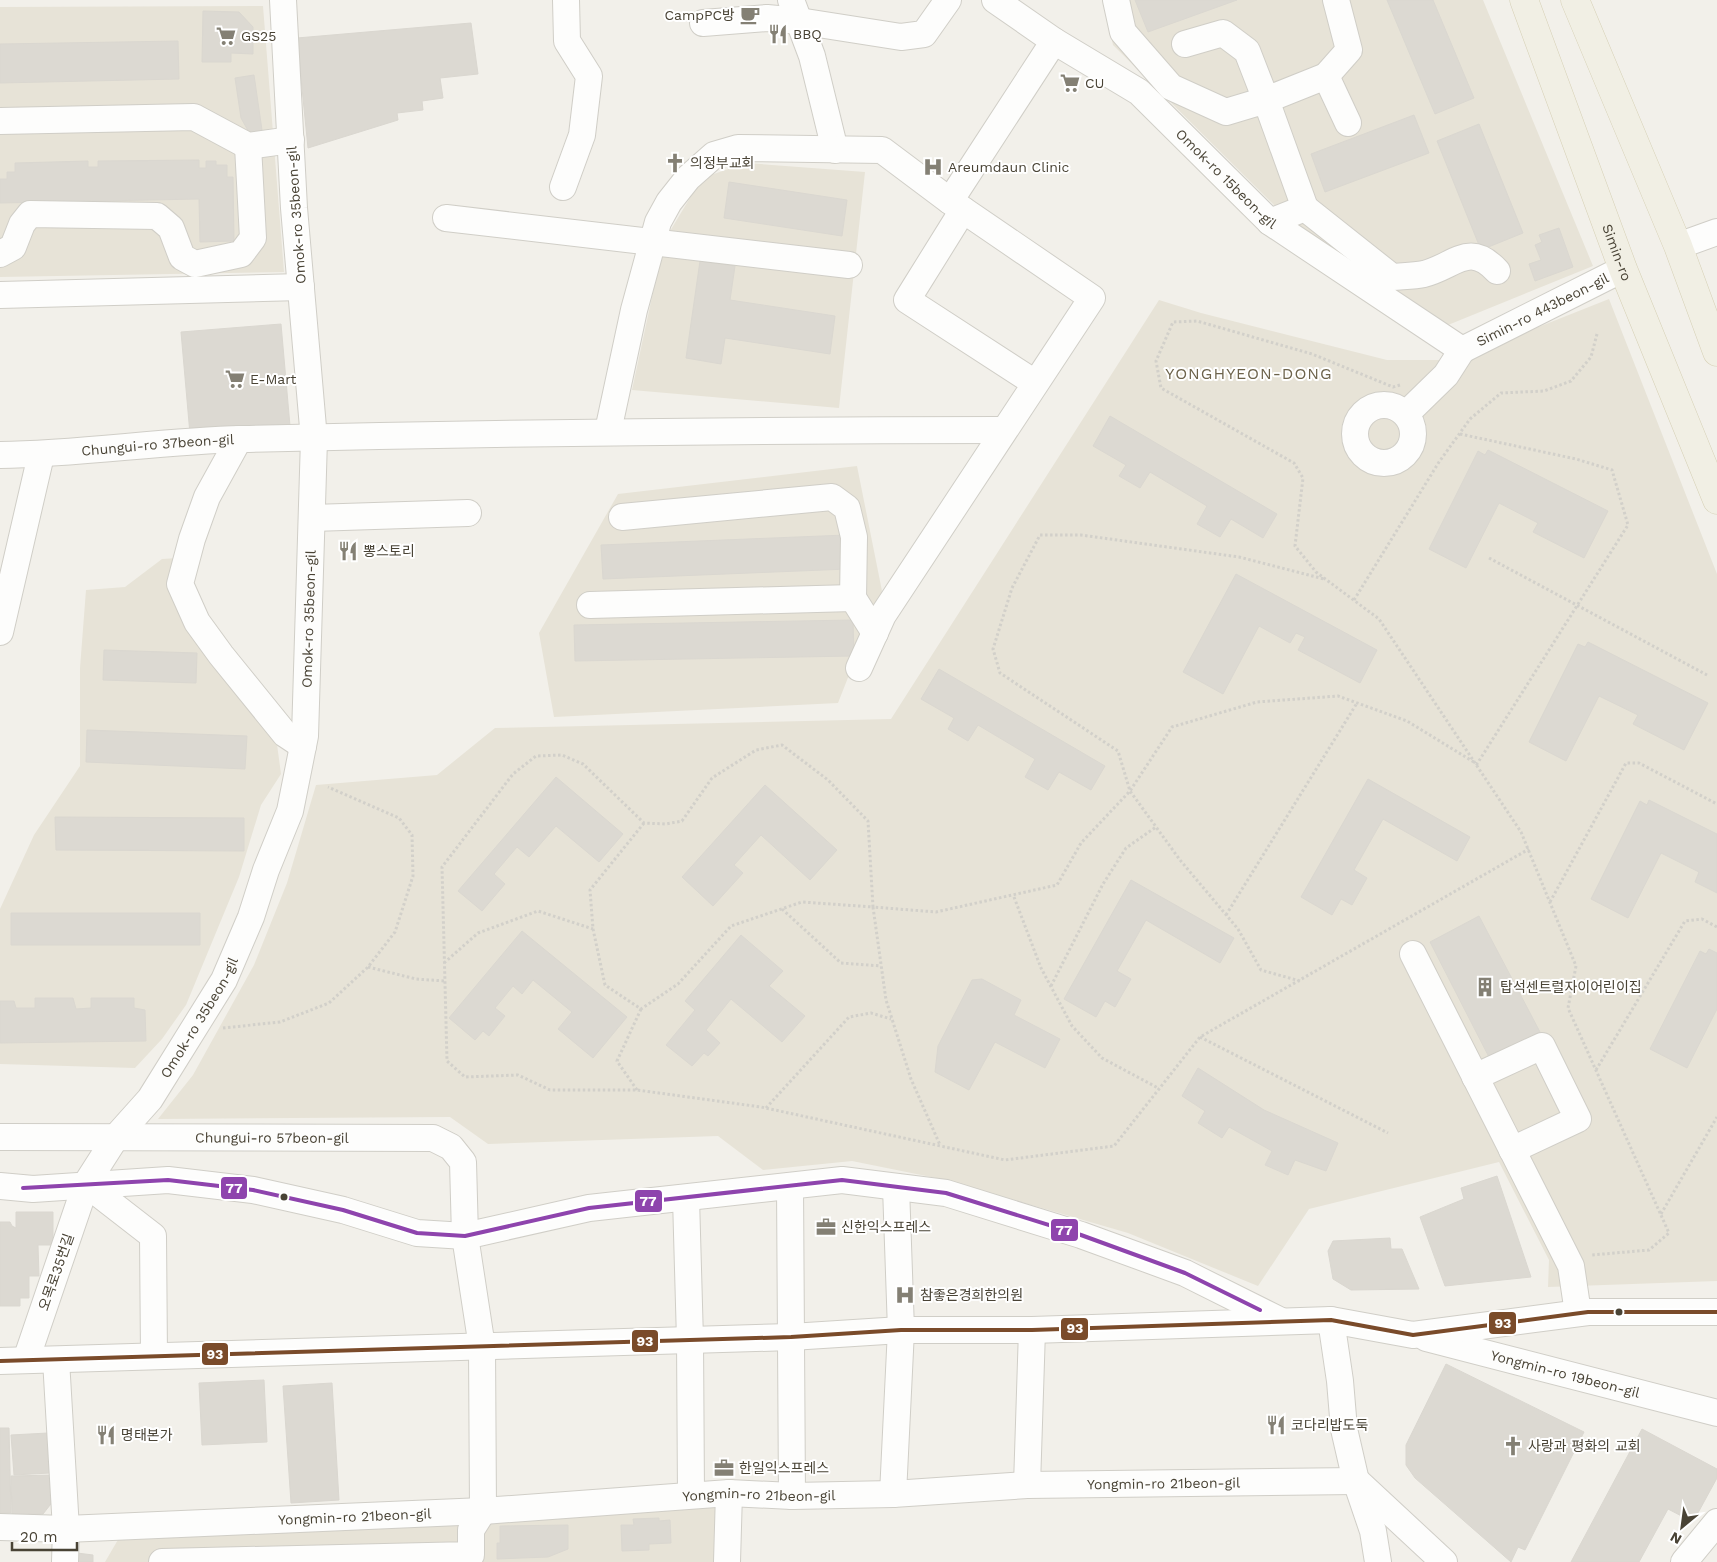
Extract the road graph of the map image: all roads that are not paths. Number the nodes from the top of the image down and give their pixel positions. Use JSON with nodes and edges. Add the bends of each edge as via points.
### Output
{"nodes":[{"id":1,"x":283,"y":0,"type":"edge"},
{"id":2,"x":566,"y":0,"type":"edge"},
{"id":3,"x":948,"y":0,"type":"edge"},
{"id":4,"x":995,"y":0,"type":"edge"},
{"id":5,"x":1116,"y":0,"type":"edge"},
{"id":6,"x":1336,"y":0,"type":"edge"},
{"id":7,"x":1524,"y":0,"type":"edge"},
{"id":8,"x":1575,"y":0,"type":"edge"},
{"id":9,"x":795,"y":10,"type":"edge"},
{"id":10,"x":703,"y":23,"type":"dead end"},
{"id":11,"x":1054,"y":41,"type":"junction"},
{"id":12,"x":1185,"y":44,"type":"dead end"},
{"id":13,"x":1326,"y":76,"type":"junction"},
{"id":14,"x":1266,"y":100,"type":"junction"},
{"id":15,"x":0,"y":121,"type":"edge"},
{"id":16,"x":1348,"y":123,"type":"dead end"},
{"id":17,"x":290,"y":140,"type":"junction"},
{"id":18,"x":248,"y":146,"type":"junction"},
{"id":19,"x":835,"y":150,"type":"junction"},
{"id":20,"x":564,"y":187,"type":"dead end"},
{"id":21,"x":956,"y":206,"type":"junction"},
{"id":22,"x":1305,"y":208,"type":"junction"},
{"id":23,"x":446,"y":218,"type":"dead end"},
{"id":24,"x":1270,"y":222,"type":"junction"},
{"id":25,"x":1717,"y":232,"type":"edge"},
{"id":26,"x":651,"y":242,"type":"junction"},
{"id":27,"x":1678,"y":246,"type":"junction"},
{"id":28,"x":0,"y":254,"type":"edge"},
{"id":29,"x":849,"y":265,"type":"dead end"},
{"id":30,"x":1623,"y":269,"type":"junction"},
{"id":31,"x":1497,"y":271,"type":"dead end"},
{"id":32,"x":301,"y":287,"type":"junction"},
{"id":33,"x":0,"y":294,"type":"edge"},
{"id":34,"x":1462,"y":350,"type":"junction"},
{"id":35,"x":1717,"y":352,"type":"edge"},
{"id":36,"x":1035,"y":382,"type":"junction"},
{"id":37,"x":1406,"y":414,"type":"dead end"},
{"id":38,"x":1004,"y":430,"type":"junction"},
{"id":39,"x":608,"y":431,"type":"junction"},
{"id":40,"x":314,"y":438,"type":"junction"},
{"id":41,"x":239,"y":439,"type":"junction"},
{"id":42,"x":41,"y":454,"type":"junction"},
{"id":43,"x":0,"y":455,"type":"edge"},
{"id":44,"x":1717,"y":500,"type":"edge"},
{"id":45,"x":468,"y":513,"type":"dead end"},
{"id":46,"x":622,"y":517,"type":"dead end"},
{"id":47,"x":312,"y":518,"type":"junction"},
{"id":48,"x":852,"y":598,"type":"junction"},
{"id":49,"x":590,"y":605,"type":"dead end"},
{"id":50,"x":0,"y":632,"type":"edge"},
{"id":51,"x":875,"y":633,"type":"junction"},
{"id":52,"x":858,"y":668,"type":"dead end"},
{"id":53,"x":303,"y":746,"type":"junction"},
{"id":54,"x":1413,"y":954,"type":"dead end"},
{"id":55,"x":1475,"y":1077,"type":"junction"},
{"id":56,"x":0,"y":1137,"type":"edge"},
{"id":57,"x":116,"y":1138,"type":"junction"},
{"id":58,"x":1512,"y":1150,"type":"junction"},
{"id":59,"x":86,"y":1184,"type":"junction"},
{"id":60,"x":0,"y":1186,"type":"edge"},
{"id":61,"x":790,"y":1186,"type":"junction"},
{"id":62,"x":896,"y":1187,"type":"junction"},
{"id":63,"x":686,"y":1198,"type":"junction"},
{"id":64,"x":466,"y":1236,"type":"junction"},
{"id":65,"x":1717,"y":1312,"type":"edge"},
{"id":66,"x":1578,"y":1313,"type":"junction"},
{"id":67,"x":1331,"y":1320,"type":"junction"},
{"id":68,"x":1282,"y":1322,"type":"junction"},
{"id":69,"x":902,"y":1330,"type":"junction"},
{"id":70,"x":1032,"y":1330,"type":"junction"},
{"id":71,"x":1413,"y":1335,"type":"junction"},
{"id":72,"x":791,"y":1337,"type":"junction"},
{"id":73,"x":690,"y":1340,"type":"junction"},
{"id":74,"x":482,"y":1347,"type":"junction"},
{"id":75,"x":154,"y":1356,"type":"junction"},
{"id":76,"x":0,"y":1360,"type":"edge"},
{"id":77,"x":26,"y":1360,"type":"junction"},
{"id":78,"x":56,"y":1360,"type":"junction"},
{"id":79,"x":1717,"y":1413,"type":"edge"},
{"id":80,"x":1356,"y":1481,"type":"junction"},
{"id":81,"x":1027,"y":1485,"type":"junction"},
{"id":82,"x":729,"y":1494,"type":"junction"},
{"id":83,"x":893,"y":1494,"type":"junction"},
{"id":84,"x":691,"y":1495,"type":"junction"},
{"id":85,"x":792,"y":1496,"type":"junction"},
{"id":86,"x":483,"y":1512,"type":"junction"},
{"id":87,"x":1717,"y":1522,"type":"edge"},
{"id":88,"x":0,"y":1527,"type":"edge"},
{"id":89,"x":66,"y":1529,"type":"junction"},
{"id":90,"x":464,"y":1559,"type":"edge"},
{"id":91,"x":345,"y":1560,"type":"edge"},
{"id":92,"x":265,"y":1561,"type":"edge"},
{"id":93,"x":65,"y":1562,"type":"edge"},
{"id":94,"x":162,"y":1562,"type":"edge"},
{"id":95,"x":727,"y":1562,"type":"edge"},
{"id":96,"x":1378,"y":1562,"type":"edge"},
{"id":97,"x":1444,"y":1562,"type":"edge"},
{"id":98,"x":1684,"y":1562,"type":"edge"}],
"edges":[{"from":1,"to":17,"type":"street","name":"Omok-ro 35beon-gil"},
{"from":2,"to":20,"type":"street","via":[[567,41],[589,76],[582,135]]},
{"from":3,"to":9,"type":"street","via":[[924,34],[901,38]]},
{"from":4,"to":11,"type":"street","name":"Omok-ro 15beon-gil"},
{"from":5,"to":14,"type":"street","via":[[1123,32],[1172,87],[1226,112]]},
{"from":6,"to":13,"type":"street","via":[[1349,50]]},
{"from":7,"to":30,"type":"main road","name":"Simin-ro"},
{"from":8,"to":27,"type":"main road"},
{"from":9,"to":10,"type":"street","via":[[767,18]]},
{"from":9,"to":19,"type":"street","via":[[812,56]]},
{"from":11,"to":21,"type":"street"},
{"from":11,"to":24,"type":"street","name":"Omok-ro 15beon-gil","via":[[1139,92]]},
{"from":12,"to":14,"type":"street","via":[[1223,33],[1247,51]]},
{"from":13,"to":14,"type":"street"},
{"from":13,"to":16,"type":"street"},
{"from":14,"to":22,"type":"street"},
{"from":15,"to":18,"type":"street","via":[[194,117]]},
{"from":17,"to":18,"type":"street"},
{"from":17,"to":32,"type":"street","name":"Omok-ro 35beon-gil"},
{"from":18,"to":28,"type":"street","via":[[253,238],[241,254],[195,264],[182,257],[171,228],[157,216],[30,214],[22,224],[13,247]]},
{"from":19,"to":21,"type":"street","via":[[882,150]]},
{"from":19,"to":26,"type":"street","via":[[738,148],[714,155],[688,178],[669,202]]},
{"from":21,"to":36,"type":"street","via":[[908,300]]},
{"from":21,"to":36,"type":"street","via":[[1092,298]]},
{"from":22,"to":24,"type":"street"},
{"from":22,"to":31,"type":"street","via":[[1392,277],[1424,274],[1467,256],[1486,259]]},
{"from":23,"to":26,"type":"street"},
{"from":24,"to":34,"type":"street","name":"Omok-ro 15beon-gil"},
{"from":25,"to":27,"type":"street"},
{"from":26,"to":29,"type":"street"},
{"from":26,"to":39,"type":"street"},
{"from":27,"to":35,"type":"main road"},
{"from":30,"to":34,"type":"street","name":"Simin-ro 443beon-gil"},
{"from":30,"to":44,"type":"main road","name":"Simin-ro"},
{"from":32,"to":33,"type":"street"},
{"from":32,"to":40,"type":"street","name":"Omok-ro 35beon-gil"},
{"from":34,"to":37,"type":"street","via":[[1446,375]]},
{"from":36,"to":38,"type":"street"},
{"from":38,"to":39,"type":"street","name":"Chungui-ro 37beon-gil"},
{"from":38,"to":51,"type":"street","via":[[883,615]]},
{"from":39,"to":40,"type":"street","name":"Chungui-ro 37beon-gil"},
{"from":40,"to":41,"type":"street","name":"Chungui-ro 37beon-gil"},
{"from":40,"to":47,"type":"street","name":"Omok-ro 35beon-gil"},
{"from":41,"to":42,"type":"street","name":"Chungui-ro 37beon-gil"},
{"from":41,"to":53,"type":"street","via":[[207,497],[180,584],[197,622],[226,663],[285,734]]},
{"from":42,"to":43,"type":"street","name":"Chungui-ro 37beon-gil"},
{"from":42,"to":50,"type":"street"},
{"from":45,"to":47,"type":"street"},
{"from":46,"to":48,"type":"street","via":[[832,497],[847,508],[854,537]]},
{"from":47,"to":53,"type":"street","name":"Omok-ro 35beon-gil"},
{"from":48,"to":49,"type":"street"},
{"from":48,"to":51,"type":"street"},
{"from":51,"to":52,"type":"street"},
{"from":53,"to":57,"type":"street","name":"Omok-ro 35beon-gil","via":[[290,811],[224,980],[150,1099]]},
{"from":54,"to":55,"type":"street"},
{"from":55,"to":58,"type":"street"},
{"from":55,"to":58,"type":"street","via":[[1542,1046],[1578,1119]]},
{"from":56,"to":57,"type":"street","name":"Chungui-ro 57beon-gil"},
{"from":57,"to":59,"type":"street","name":"Omok-ro 35beon-gil"},
{"from":57,"to":64,"type":"street","name":"Chungui-ro 57beon-gil","via":[[433,1138],[451,1147],[463,1162]]},
{"from":58,"to":66,"type":"street","via":[[1571,1266]]},
{"from":59,"to":60,"type":"street","via":[[33,1189]]},
{"from":59,"to":64,"type":"street","via":[[168,1180],[253,1190],[343,1210],[417,1233]]},
{"from":59,"to":75,"type":"street","via":[[154,1236]]},
{"from":59,"to":77,"type":"street","name":"오목로35번길"},
{"from":61,"to":62,"type":"street","via":[[842,1180]]},
{"from":61,"to":63,"type":"street"},
{"from":61,"to":72,"type":"street"},
{"from":62,"to":68,"type":"street","via":[[946,1193],[1081,1235],[1186,1273]]},
{"from":62,"to":69,"type":"street"},
{"from":63,"to":64,"type":"street","via":[[589,1208]]},
{"from":63,"to":73,"type":"street"},
{"from":64,"to":74,"type":"street","name":"Chungui-ro 57beon-gil"},
{"from":65,"to":66,"type":"street"},
{"from":66,"to":71,"type":"street"},
{"from":67,"to":68,"type":"street"},
{"from":67,"to":71,"type":"street"},
{"from":67,"to":80,"type":"street","via":[[1344,1429]]},
{"from":68,"to":70,"type":"street"},
{"from":69,"to":70,"type":"street"},
{"from":69,"to":72,"type":"street"},
{"from":69,"to":83,"type":"street"},
{"from":70,"to":81,"type":"street"},
{"from":71,"to":79,"type":"street","name":"Yongmin-ro 19beon-gil"},
{"from":72,"to":73,"type":"street"},
{"from":72,"to":85,"type":"street"},
{"from":73,"to":74,"type":"street"},
{"from":73,"to":84,"type":"street"},
{"from":74,"to":75,"type":"street"},
{"from":74,"to":86,"type":"street","name":"Chungui-ro 57beon-gil"},
{"from":75,"to":78,"type":"street"},
{"from":76,"to":77,"type":"street"},
{"from":77,"to":78,"type":"street"},
{"from":78,"to":89,"type":"street"},
{"from":80,"to":81,"type":"street","name":"Yongmin-ro 21beon-gil"},
{"from":80,"to":96,"type":"street","via":[[1373,1530]]},
{"from":80,"to":97,"type":"street"},
{"from":81,"to":83,"type":"street","name":"Yongmin-ro 21beon-gil"},
{"from":82,"to":84,"type":"street","name":"Yongmin-ro 21beon-gil"},
{"from":82,"to":85,"type":"street","name":"Yongmin-ro 21beon-gil"},
{"from":82,"to":95,"type":"street"},
{"from":83,"to":85,"type":"street","name":"Yongmin-ro 21beon-gil"},
{"from":84,"to":86,"type":"street","name":"Yongmin-ro 21beon-gil"},
{"from":86,"to":89,"type":"street","name":"Yongmin-ro 21beon-gil"},
{"from":86,"to":90,"type":"street","via":[[470,1530]]},
{"from":87,"to":98,"type":"street"},
{"from":88,"to":89,"type":"street","name":"Yongmin-ro 21beon-gil"},
{"from":89,"to":93,"type":"street"},
{"from":90,"to":91,"type":"street"},
{"from":91,"to":92,"type":"street"},
{"from":92,"to":94,"type":"street"}]}
